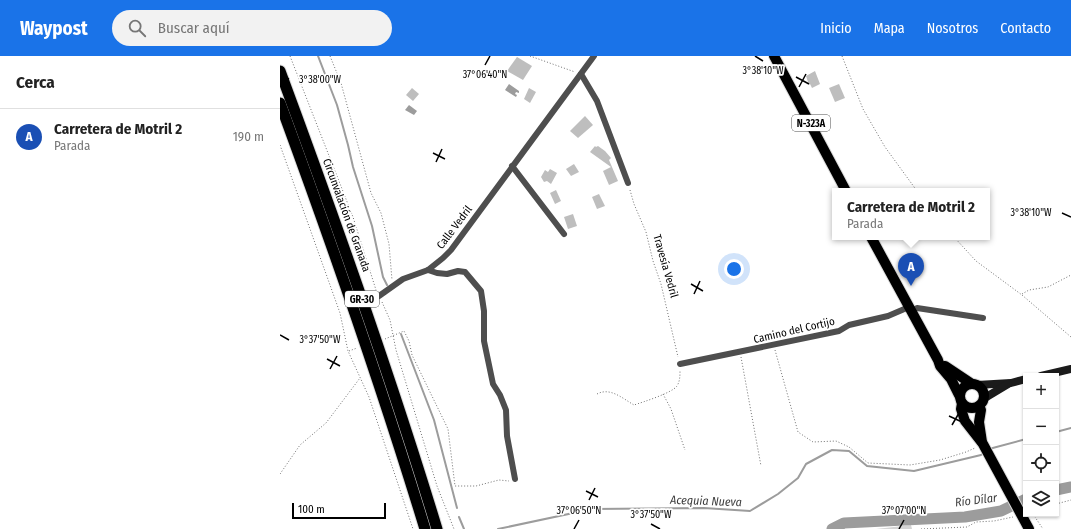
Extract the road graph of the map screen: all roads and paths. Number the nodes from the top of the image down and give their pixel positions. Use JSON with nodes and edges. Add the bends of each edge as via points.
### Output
{"nodes":[{"id":1,"x":330,"y":56,"type":"edge"},
{"id":2,"x":530,"y":56,"type":"edge"},
{"id":3,"x":594,"y":56,"type":"edge"},
{"id":4,"x":774,"y":56,"type":"edge"},
{"id":5,"x":842,"y":56,"type":"edge"},
{"id":6,"x":280,"y":71,"type":"edge"},
{"id":7,"x":581,"y":74,"type":"junction"},
{"id":8,"x":280,"y":103,"type":"edge"},
{"id":9,"x":280,"y":145,"type":"edge"},
{"id":10,"x":512,"y":166,"type":"junction"},
{"id":11,"x":628,"y":183,"type":"joint"},
{"id":12,"x":844,"y":188,"type":"edge"},
{"id":13,"x":914,"y":188,"type":"edge"},
{"id":14,"x":564,"y":234,"type":"dead end"},
{"id":15,"x":873,"y":240,"type":"edge"},
{"id":16,"x":957,"y":240,"type":"edge"},
{"id":17,"x":428,"y":270,"type":"junction"},
{"id":18,"x":1071,"y":275,"type":"edge"},
{"id":19,"x":392,"y":286,"type":"junction"},
{"id":20,"x":1022,"y":295,"type":"junction"},
{"id":21,"x":379,"y":296,"type":"dead end"},
{"id":22,"x":910,"y":309,"type":"junction"},
{"id":23,"x":983,"y":318,"type":"dead end"},
{"id":24,"x":1071,"y":337,"type":"edge"},
{"id":25,"x":384,"y":339,"type":"dead end"},
{"id":26,"x":774,"y":345,"type":"junction"},
{"id":27,"x":360,"y":348,"type":"dead end"},
{"id":28,"x":348,"y":351,"type":"junction"},
{"id":29,"x":740,"y":353,"type":"junction"},
{"id":30,"x":938,"y":360,"type":"junction"},
{"id":31,"x":680,"y":364,"type":"junction"},
{"id":32,"x":1071,"y":369,"type":"edge"},
{"id":33,"x":1054,"y":373,"type":"edge"},
{"id":34,"x":360,"y":378,"type":"junction"},
{"id":35,"x":1023,"y":380,"type":"edge"},
{"id":36,"x":1011,"y":383,"type":"junction"},
{"id":37,"x":974,"y":385,"type":"junction"},
{"id":38,"x":596,"y":394,"type":"dead end"},
{"id":39,"x":663,"y":394,"type":"junction"},
{"id":40,"x":960,"y":399,"type":"junction"},
{"id":41,"x":981,"y":402,"type":"junction"},
{"id":42,"x":983,"y":446,"type":"junction"},
{"id":43,"x":686,"y":450,"type":"dead end"},
{"id":44,"x":761,"y":466,"type":"dead end"},
{"id":45,"x":280,"y":474,"type":"edge"},
{"id":46,"x":515,"y":479,"type":"joint"},
{"id":47,"x":1071,"y":500,"type":"edge"},
{"id":48,"x":1059,"y":503,"type":"edge"},
{"id":49,"x":1035,"y":517,"type":"edge"},
{"id":50,"x":1018,"y":518,"type":"junction"},
{"id":51,"x":413,"y":529,"type":"edge"},
{"id":52,"x":425,"y":529,"type":"edge"},
{"id":53,"x":437,"y":529,"type":"edge"},
{"id":54,"x":921,"y":529,"type":"edge"},
{"id":55,"x":1029,"y":529,"type":"edge"},
{"id":56,"x":1043,"y":529,"type":"edge"}],
"edges":[{"from":1,"to":19,"type":"path","via":[[371,193],[381,213],[389,244]]},
{"from":2,"to":7,"type":"path"},
{"from":3,"to":7,"type":"street","name":"Calle Vedril"},
{"from":4,"to":12,"type":"main road","number":"N-323A"},
{"from":5,"to":13,"type":"path","via":[[863,109],[885,147]]},
{"from":6,"to":53,"type":"highway","name":"Circunvalación de Granada","number":"GR-30","via":[[376,338]]},
{"from":7,"to":10,"type":"street","name":"Calle Vedril"},
{"from":7,"to":11,"type":"street","via":[[597,101]]},
{"from":8,"to":52,"type":"highway","number":"GR-30","via":[[365,341]]},
{"from":9,"to":28,"type":"path","via":[[340,313]]},
{"from":10,"to":14,"type":"street"},
{"from":10,"to":17,"type":"street","name":"Calle Vedril","via":[[451,250]]},
{"from":11,"to":31,"type":"path","name":"Travesía Vedril","via":[[661,284]]},
{"from":15,"to":22,"type":"main road"},
{"from":16,"to":20,"type":"path","via":[[976,262]]},
{"from":17,"to":19,"type":"street","name":"Calle Vedril"},
{"from":17,"to":46,"type":"street","via":[[447,274],[465,272],[481,291],[484,341],[493,384],[506,410],[507,436]]},
{"from":18,"to":20,"type":"path","via":[[1048,287],[1029,290]]},
{"from":19,"to":21,"type":"street","name":"Calle Vedril"},
{"from":20,"to":24,"type":"path"},
{"from":22,"to":23,"type":"street"},
{"from":22,"to":26,"type":"street","name":"Camino del Cortijo","via":[[839,331]]},
{"from":22,"to":30,"type":"main road"},
{"from":25,"to":46,"type":"path","via":[[404,331],[409,340],[412,355],[448,429],[455,486],[476,486]]},
{"from":26,"to":29,"type":"street","name":"Camino del Cortijo"},
{"from":26,"to":42,"type":"path","via":[[798,432],[813,442],[836,441],[849,447],[868,463],[910,465],[940,460]]},
{"from":27,"to":28,"type":"path"},
{"from":28,"to":34,"type":"path"},
{"from":29,"to":31,"type":"street","name":"Camino del Cortijo"},
{"from":29,"to":44,"type":"path"},
{"from":30,"to":37,"type":"main road"},
{"from":30,"to":40,"type":"main road"},
{"from":31,"to":39,"type":"path","name":"Travesía Vedril","via":[[680,377],[676,387]]},
{"from":32,"to":33,"type":"street"},
{"from":34,"to":45,"type":"path","via":[[326,423],[300,445]]},
{"from":34,"to":51,"type":"path","via":[[369,397]]},
{"from":35,"to":36,"type":"street"},
{"from":36,"to":37,"type":"street"},
{"from":36,"to":41,"type":"street"},
{"from":37,"to":40,"type":"main road","via":[[964,387]]},
{"from":37,"to":41,"type":"main road","via":[[982,390]]},
{"from":38,"to":39,"type":"path","name":"Travesía Vedril","via":[[610,391],[634,405]]},
{"from":39,"to":43,"type":"path"},
{"from":40,"to":41,"type":"main road","via":[[970,408],[975,408]]},
{"from":40,"to":42,"type":"main road","via":[[965,421]]},
{"from":41,"to":42,"type":"main road","via":[[979,422]]},
{"from":42,"to":50,"type":"main road"},
{"from":47,"to":48,"type":"path"},
{"from":49,"to":56,"type":"path"},
{"from":50,"to":54,"type":"path","via":[[976,522],[967,527]]},
{"from":50,"to":55,"type":"main road"}]}
